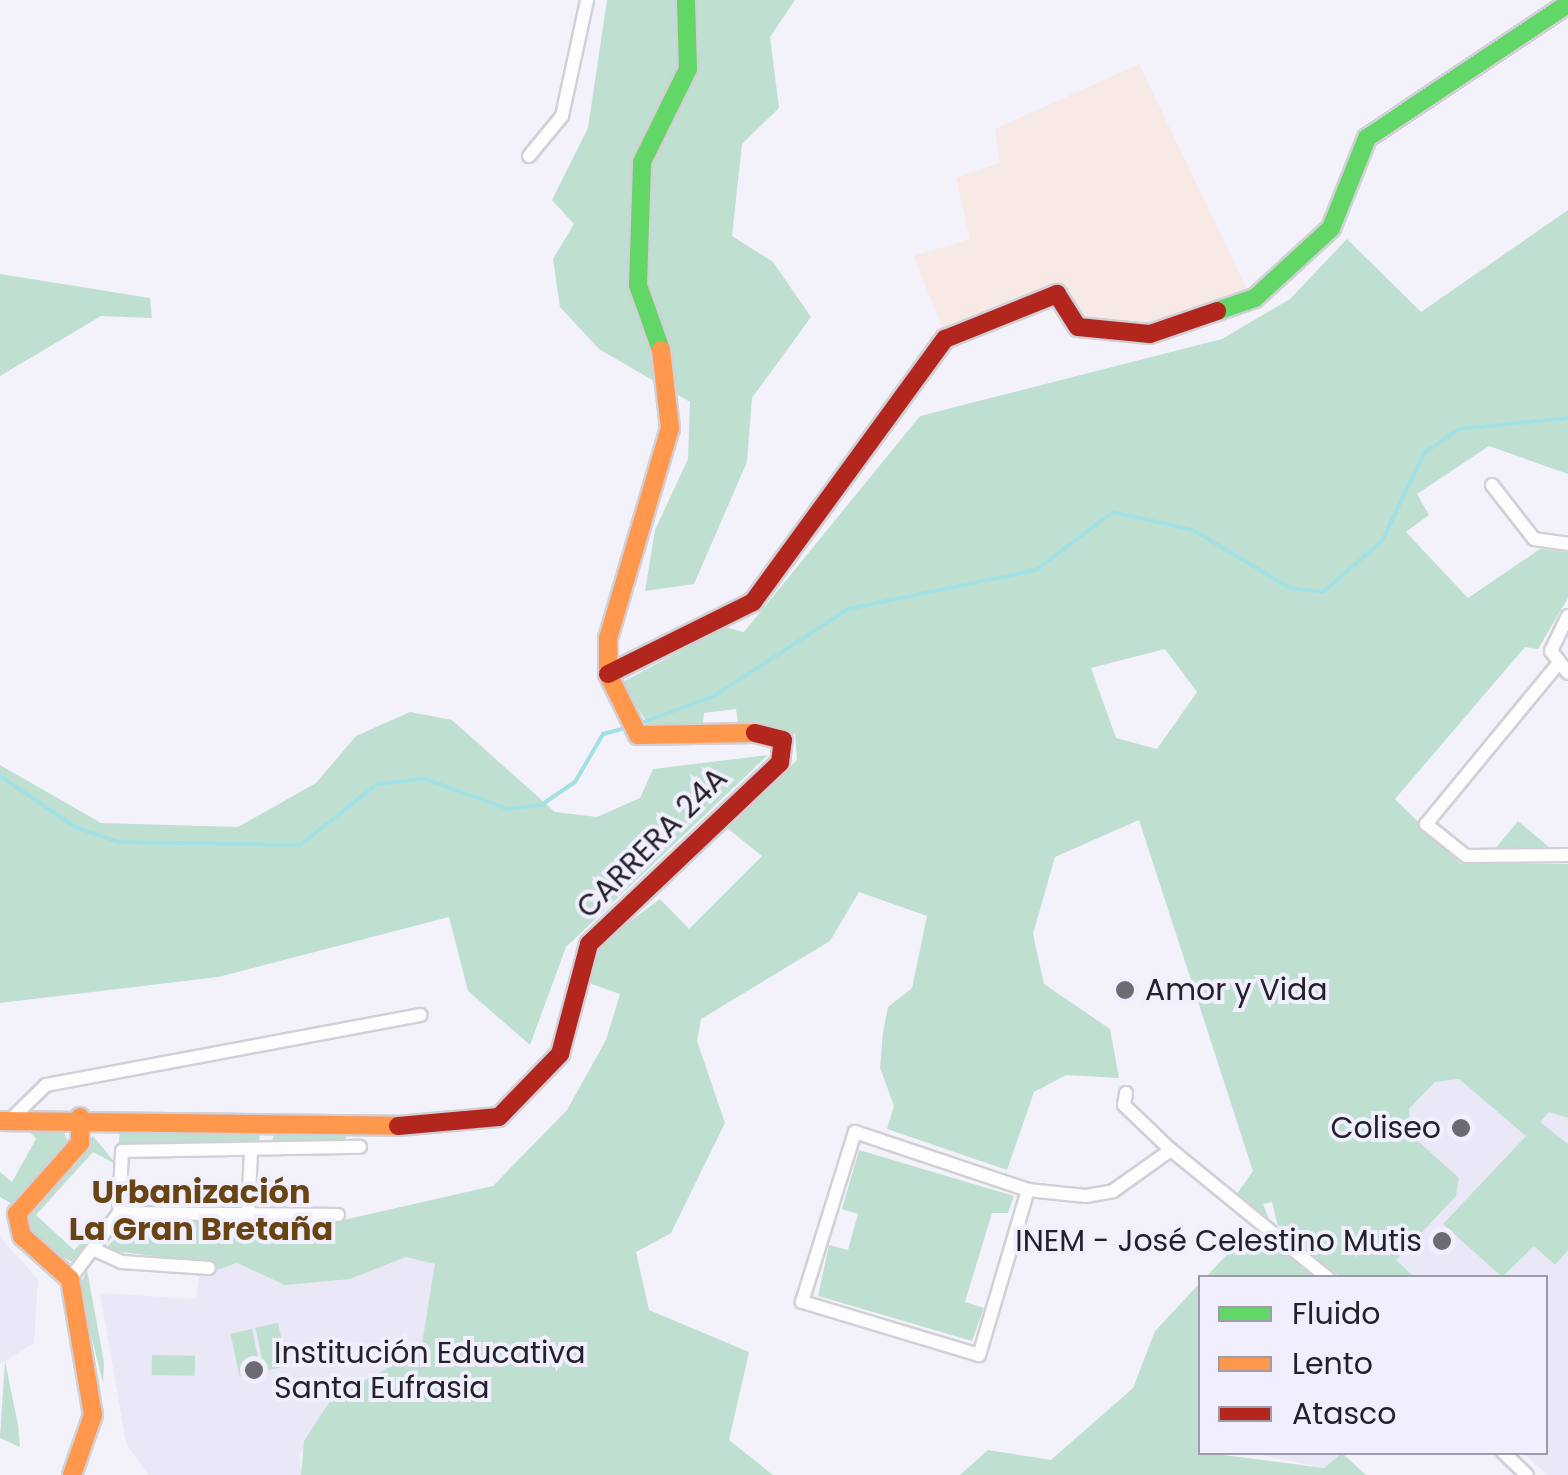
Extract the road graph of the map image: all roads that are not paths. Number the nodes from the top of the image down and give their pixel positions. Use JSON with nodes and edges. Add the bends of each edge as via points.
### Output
{"nodes":[{"id":1,"x":587,"y":0,"type":"edge"},
{"id":2,"x":686,"y":0,"type":"edge"},
{"id":3,"x":1568,"y":4,"type":"edge"},
{"id":4,"x":529,"y":156,"type":"dead end"},
{"id":5,"x":1492,"y":485,"type":"dead end"},
{"id":6,"x":1568,"y":544,"type":"edge"},
{"id":7,"x":1568,"y":616,"type":"edge"},
{"id":8,"x":1563,"y":668,"type":"edge"},
{"id":9,"x":608,"y":674,"type":"junction"},
{"id":10,"x":1568,"y":855,"type":"edge"},
{"id":11,"x":421,"y":1016,"type":"dead end"},
{"id":12,"x":1126,"y":1093,"type":"dead end"},
{"id":13,"x":80,"y":1117,"type":"junction"},
{"id":14,"x":265,"y":1119,"type":"junction"},
{"id":15,"x":5,"y":1120,"type":"edge"},
{"id":16,"x":360,"y":1147,"type":"dead end"},
{"id":17,"x":1171,"y":1150,"type":"junction"},
{"id":18,"x":258,"y":1153,"type":"junction"},
{"id":19,"x":1028,"y":1190,"type":"junction"},
{"id":20,"x":118,"y":1213,"type":"junction"},
{"id":21,"x":248,"y":1213,"type":"junction"},
{"id":22,"x":338,"y":1215,"type":"dead end"},
{"id":23,"x":95,"y":1250,"type":"junction"},
{"id":24,"x":210,"y":1268,"type":"dead end"},
{"id":25,"x":1324,"y":1275,"type":"edge"},
{"id":26,"x":70,"y":1278,"type":"junction"},
{"id":27,"x":1506,"y":1455,"type":"edge"},
{"id":28,"x":73,"y":1474,"type":"edge"},
{"id":29,"x":1527,"y":1475,"type":"edge"}],
"edges":[{"from":1,"to":4,"type":"street","via":[[562,116]]},
{"from":2,"to":9,"type":"street","via":[[688,69],[642,162],[638,285],[668,369],[670,428],[608,639]]},
{"from":3,"to":9,"type":"street","via":[[1367,138],[1331,228],[1255,298],[1150,334],[1078,327],[1070,301],[1040,296],[945,339],[754,602]]},
{"from":5,"to":6,"type":"street","via":[[1534,540]]},
{"from":7,"to":8,"type":"street","via":[[1552,642]]},
{"from":8,"to":10,"type":"street","via":[[1426,824],[1466,856]]},
{"from":9,"to":14,"type":"street","name":"CARRERA 24A","via":[[638,735],[772,732],[786,750],[590,944],[567,1039],[527,1098],[499,1117],[452,1125]]},
{"from":11,"to":15,"type":"street","name":"CARRERA 24A","via":[[46,1085]]},
{"from":12,"to":17,"type":"street","via":[[1124,1105]]},
{"from":13,"to":14,"type":"street","name":"CARRERA 24A"},
{"from":13,"to":15,"type":"street","name":"CARRERA 24A"},
{"from":13,"to":26,"type":"street","via":[[80,1143],[17,1214],[22,1236]]},
{"from":14,"to":18,"type":"street"},
{"from":16,"to":18,"type":"street"},
{"from":17,"to":19,"type":"street","via":[[1113,1191]]},
{"from":17,"to":25,"type":"street"},
{"from":18,"to":20,"type":"street","via":[[122,1151]]},
{"from":18,"to":21,"type":"street"},
{"from":19,"to":19,"type":"street","via":[[978,1355],[802,1302],[854,1132]]},
{"from":20,"to":21,"type":"street"},
{"from":20,"to":23,"type":"street"},
{"from":21,"to":22,"type":"street"},
{"from":23,"to":24,"type":"street","via":[[122,1262]]},
{"from":23,"to":26,"type":"street"},
{"from":26,"to":28,"type":"street","via":[[93,1415]]},
{"from":27,"to":29,"type":"street"}]}
